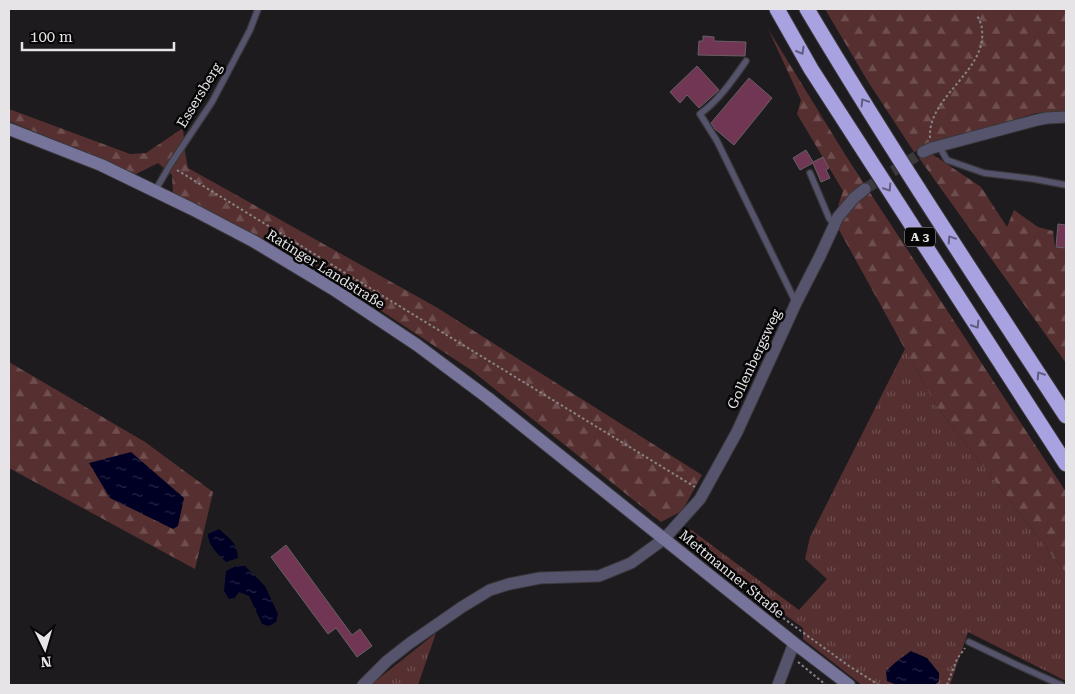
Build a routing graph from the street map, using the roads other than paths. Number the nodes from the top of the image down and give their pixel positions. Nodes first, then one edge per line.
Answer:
1 (258, 9) edge
2 (777, 9) edge
3 (807, 9) edge
4 (746, 61) dead end
5 (1066, 117) edge
6 (9, 129) edge
7 (931, 149) joint
8 (810, 173) dead end
9 (1066, 185) edge
10 (865, 189) tunnel mouth
11 (155, 191) junction
12 (834, 225) junction
13 (796, 303) junction
14 (1066, 416) edge
15 (1066, 464) edge
16 (596, 485) joint
17 (664, 539) junction
18 (969, 642) road end
19 (791, 649) junction
20 (363, 685) edge
21 (778, 685) edge
22 (849, 685) edge
23 (1061, 685) edge

1 - 11 lane, Essersberg
2 -> 15 highway, A 3
14 -> 3 highway, A 3
4 - 13 lane
5 - 7 street
6 - 11 main road, Ratinger Landstraße
7 - 9 lane
8 - 12 lane
10 - 12 street, Gollenbergsweg
11 - 16 main road, Ratinger Landstraße
12 - 13 street, Gollenbergsweg
13 - 17 street, Gollenbergsweg
16 - 17 main road, Mettmanner Straße
17 - 19 main road, Mettmanner Straße
17 - 20 street, Gollenbergsweg
18 - 23 lane
19 - 21 street
19 - 22 main road, Mettmanner Straße

